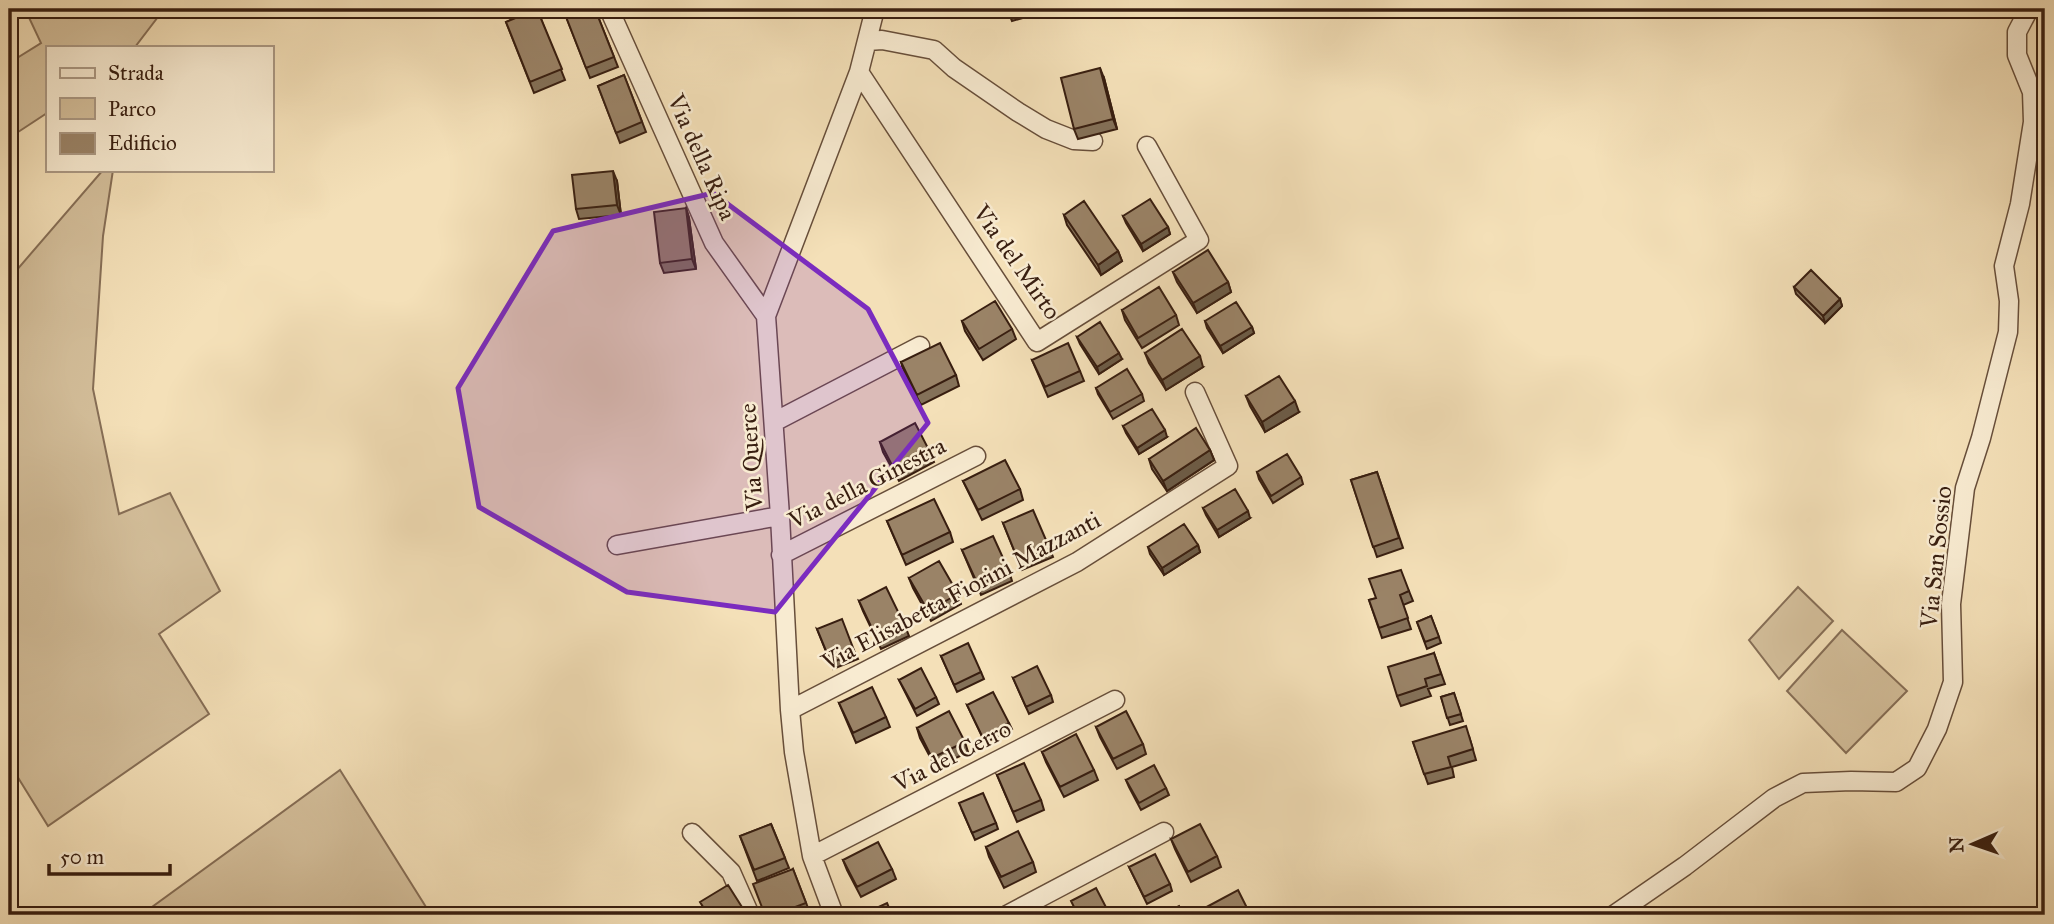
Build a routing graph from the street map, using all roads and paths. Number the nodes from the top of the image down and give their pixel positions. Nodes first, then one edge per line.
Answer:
1 (609, 9) edge
2 (876, 9) edge
3 (2029, 9) edge
4 (868, 41) junction
5 (859, 72) junction
6 (1093, 141) dead end
7 (1147, 146) dead end
8 (766, 316) junction
9 (920, 346) dead end
10 (1195, 392) dead end
11 (774, 422) junction
12 (976, 456) dead end
13 (780, 516) junction
14 (617, 545) dead end
15 (781, 555) junction
16 (1115, 700) dead end
17 (790, 710) junction
18 (692, 832) dead end
19 (1164, 832) dead end
20 (812, 856) junction
21 (750, 915) edge
22 (834, 915) edge
23 (1007, 915) edge
24 (1614, 915) edge

1 - 8 street, Via della Ripa
2 - 4 street, Via Querce
3 - 24 street, Via San Sossio
4 - 5 street, Via Querce
4 - 6 street
5 - 7 street, Via del Mirto
5 - 8 street, Via Querce
8 - 11 street, Via Querce
9 - 11 street
10 - 17 street, Via Elisabetta Fiorini Mazzanti
11 - 13 street, Via Querce
12 - 15 street, Via della Ginestra
13 - 14 street
13 - 15 street, Via Querce
15 - 17 street, Via Querce
16 - 20 street, Via del Cerro
17 - 20 street, Via Querce
18 - 21 street
19 - 23 street
20 - 22 street, Via Querce

